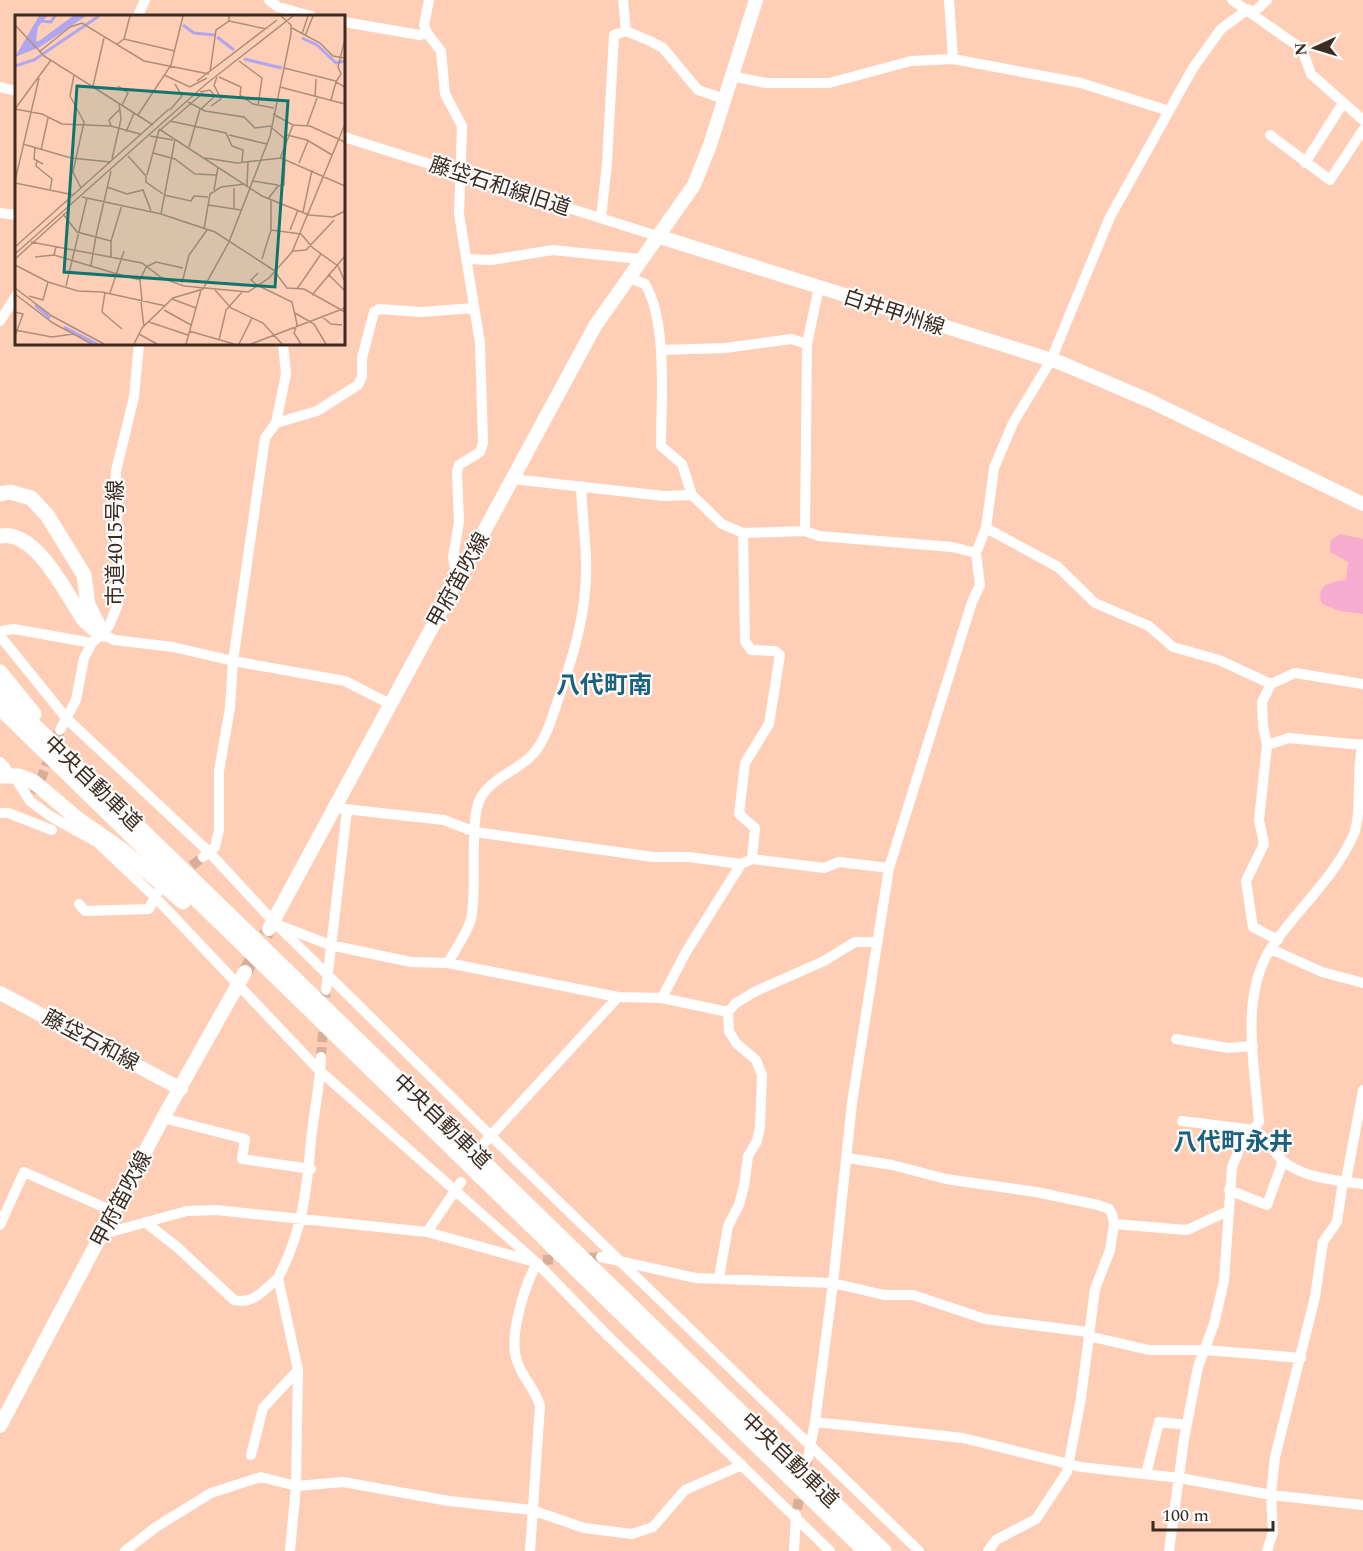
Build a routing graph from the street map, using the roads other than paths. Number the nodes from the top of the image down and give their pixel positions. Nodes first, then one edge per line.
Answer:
1 (145, 0) edge
2 (429, 0) edge
3 (623, 0) edge
4 (756, 0) edge
5 (949, 0) edge
6 (1232, 0) edge
7 (1267, 0) edge
8 (272, 8) edge
9 (1250, 11) junction
10 (138, 15) edge
11 (306, 15) edge
12 (345, 22) edge
13 (626, 31) junction
14 (427, 33) junction
15 (953, 59) junction
16 (731, 76) junction
17 (0, 87) edge
18 (15, 91) edge
19 (724, 99) junction
20 (1343, 103) junction
21 (1169, 111) junction
22 (1363, 120) edge
23 (1363, 130) edge
24 (1270, 135) dead end
25 (345, 136) edge
26 (1305, 163) junction
27 (463, 174) junction
28 (0, 213) edge
29 (15, 215) edge
30 (601, 218) junction
31 (657, 236) junction
32 (467, 259) junction
33 (640, 259) junction
34 (627, 277) junction
35 (819, 287) junction
36 (15, 298) edge
37 (474, 308) junction
38 (0, 321) edge
39 (807, 344) junction
40 (139, 345) edge
41 (283, 345) edge
42 (661, 350) junction
43 (1051, 360) junction
44 (276, 423) junction
45 (513, 479) junction
46 (581, 486) junction
47 (0, 494) edge
48 (692, 495) junction
49 (1363, 504) edge
50 (986, 528) junction
51 (805, 531) junction
52 (743, 533) junction
53 (0, 536) edge
54 (976, 553) junction
55 (458, 580) junction
56 (0, 630) edge
57 (0, 636) edge
58 (97, 639) junction
59 (233, 661) junction
60 (0, 672) edge
61 (1271, 684) junction
62 (1363, 684) edge
63 (0, 692) edge
64 (390, 704) junction
65 (0, 708) edge
66 (67, 719) junction
67 (60, 730) tunnel mouth
68 (1363, 744) edge
69 (1267, 745) junction
70 (2, 768) edge
71 (18, 782) dead end
72 (32, 797) junction
73 (341, 809) junction
74 (4, 813) edge
75 (52, 830) dead end
76 (475, 832) junction
77 (206, 854) junction
78 (752, 859) junction
79 (741, 864) junction
80 (889, 868) junction
81 (190, 877) junction
82 (156, 894) junction
83 (79, 904) dead end
84 (273, 925) junction
85 (877, 942) junction
86 (1274, 944) junction
87 (330, 945) junction
88 (448, 963) junction
89 (327, 975) junction
90 (242, 978) junction
91 (277, 981) junction
92 (1363, 982) edge
93 (326, 990) tunnel mouth
94 (0, 993) edge
95 (618, 997) junction
96 (662, 998) junction
97 (728, 1012) junction
98 (1176, 1039) dead end
99 (1253, 1046) junction
100 (321, 1057) tunnel mouth
101 (320, 1071) junction
102 (181, 1089) junction
103 (1363, 1090) edge
104 (163, 1118) junction
105 (1182, 1121) dead end
106 (1256, 1130) junction
107 (488, 1139) junction
108 (848, 1158) junction
109 (1283, 1161) junction
110 (310, 1169) junction
111 (1344, 1181) junction
112 (1363, 1184) edge
113 (459, 1186) junction
114 (1229, 1190) junction
115 (1228, 1211) junction
116 (115, 1212) junction
117 (302, 1221) junction
118 (145, 1222) junction
119 (1114, 1224) junction
120 (0, 1225) edge
121 (427, 1232) junction
122 (103, 1234) junction
123 (601, 1257) tunnel mouth
124 (617, 1259) junction
125 (540, 1262) junction
126 (278, 1278) junction
127 (718, 1278) junction
128 (833, 1283) junction
129 (1088, 1334) junction
130 (1206, 1350) junction
131 (1301, 1358) junction
132 (298, 1370) junction
133 (815, 1422) junction
134 (1187, 1425) junction
135 (0, 1426) edge
136 (809, 1445) junction
137 (251, 1455) dead end
138 (808, 1458) tunnel mouth
139 (1068, 1464) junction
140 (742, 1465) junction
141 (1146, 1474) junction
142 (1180, 1478) junction
143 (296, 1486) junction
144 (1271, 1495) junction
145 (1363, 1505) edge
146 (532, 1510) junction
147 (796, 1513) junction
148 (125, 1551) edge
149 (290, 1551) edge
150 (530, 1551) edge
151 (794, 1551) edge
152 (830, 1551) edge
153 (865, 1551) edge
154 (884, 1551) edge
155 (919, 1551) edge
156 (988, 1551) edge
157 (1169, 1551) edge
158 (1267, 1551) edge

1 - 10 street
2 - 14 street
3 - 13 street
4 - 16 main road
5 - 15 street
6 - 9 street
7 - 9 street
8 - 11 street
9 - 20 street
9 - 21 street
12 - 14 street
13 - 19 street
13 - 30 street
14 - 27 street
15 - 16 street
15 - 21 street
16 - 19 main road
17 - 18 street
19 - 31 main road
20 - 22 street
20 - 26 street
21 - 43 street
23 - 26 street
24 - 26 street
25 - 27 street, 藤垈石和線旧道
27 - 30 street, 藤垈石和線旧道
27 - 32 street
28 - 29 street
30 - 31 street, 藤垈石和線旧道
31 - 33 main road, 甲府笛吹線
31 - 35 main road, 白井甲州線
32 - 33 street
32 - 37 street
33 - 34 main road, 甲府笛吹線
34 - 42 street
34 - 45 main road, 甲府笛吹線
35 - 39 street
35 - 43 main road, 白井甲州線
36 - 38 street
37 - 44 street
37 - 55 street
39 - 42 street
39 - 51 street
40 - 58 street, 市道4015号線
41 - 44 street
42 - 48 street
43 - 49 main road, 白井甲州線
43 - 50 street
44 - 59 street
45 - 46 street
45 - 55 main road, 甲府笛吹線
46 - 48 street
46 - 76 street
47 - 58 highway
48 - 52 street
50 - 54 street
50 - 61 street
51 - 52 street
51 - 54 street
52 - 78 street
53 - 58 highway
54 - 80 street
55 - 64 main road, 甲府笛吹線
56 - 58 street
57 - 66 street
58 - 59 street
58 - 66 street, 市道4015号線
59 - 64 street
59 - 77 street
60 - 81 highway
61 - 62 street
61 - 69 street
63 - 81 highway, 中央自動車道
64 - 73 main road, 甲府笛吹線
65 - 91 highway, 中央自動車道
66 - 67 street, 市道4015号線
66 - 77 street
68 - 69 street
68 - 86 street
69 - 86 street
70 - 91 highway
71 - 72 street
72 - 74 street
72 - 82 street
73 - 76 street
73 - 84 main road, 甲府笛吹線
73 - 87 street
74 - 75 street
76 - 79 street
76 - 88 street
77 - 84 street
78 - 79 street
78 - 80 street
79 - 96 street
80 - 85 street
81 - 154 highway, 中央自動車道
82 - 83 street
82 - 90 street
84 - 87 street
84 - 89 street
85 - 97 street
85 - 108 street
86 - 92 street
86 - 99 street
87 - 88 street
87 - 89 street
88 - 95 street
89 - 93 street
89 - 107 street
90 - 101 street
90 - 102 main road, 甲府笛吹線
91 - 153 highway, 中央自動車道
94 - 102 main road, 藤垈石和線
95 - 96 street
95 - 107 street
96 - 97 street
97 - 127 street
98 - 99 street
99 - 106 street
100 - 101 street
101 - 110 street
101 - 113 street
102 - 104 main road, 甲府笛吹線
103 - 111 street
104 - 110 street
104 - 116 main road, 甲府笛吹線
105 - 106 street
106 - 109 street
106 - 114 street
107 - 124 street
108 - 119 street
108 - 128 street
109 - 111 street
109 - 114 street
110 - 117 street
111 - 112 street
111 - 131 street
113 - 121 street
113 - 125 street
114 - 115 street
115 - 119 street
115 - 130 street
116 - 120 street
116 - 122 main road, 甲府笛吹線
117 - 118 street
117 - 121 street
117 - 126 street
118 - 122 street
118 - 126 street
119 - 129 street
121 - 125 street
122 - 135 main road, 甲府笛吹線
123 - 124 street
124 - 127 street
124 - 136 street
125 - 140 street
125 - 146 street
126 - 132 street
127 - 128 street
128 - 129 street
128 - 133 street
129 - 130 street
129 - 139 street
130 - 131 street
130 - 134 street
131 - 144 street
132 - 137 street
132 - 143 street
133 - 136 street
133 - 139 street
134 - 141 street
134 - 142 street
136 - 138 street
136 - 155 street
139 - 141 street
139 - 156 street
140 - 146 street
140 - 147 street
141 - 142 street
142 - 144 street
142 - 157 street
143 - 146 street
143 - 148 street
143 - 149 street
144 - 145 street
144 - 158 street
146 - 150 street
147 - 151 street
147 - 152 street

